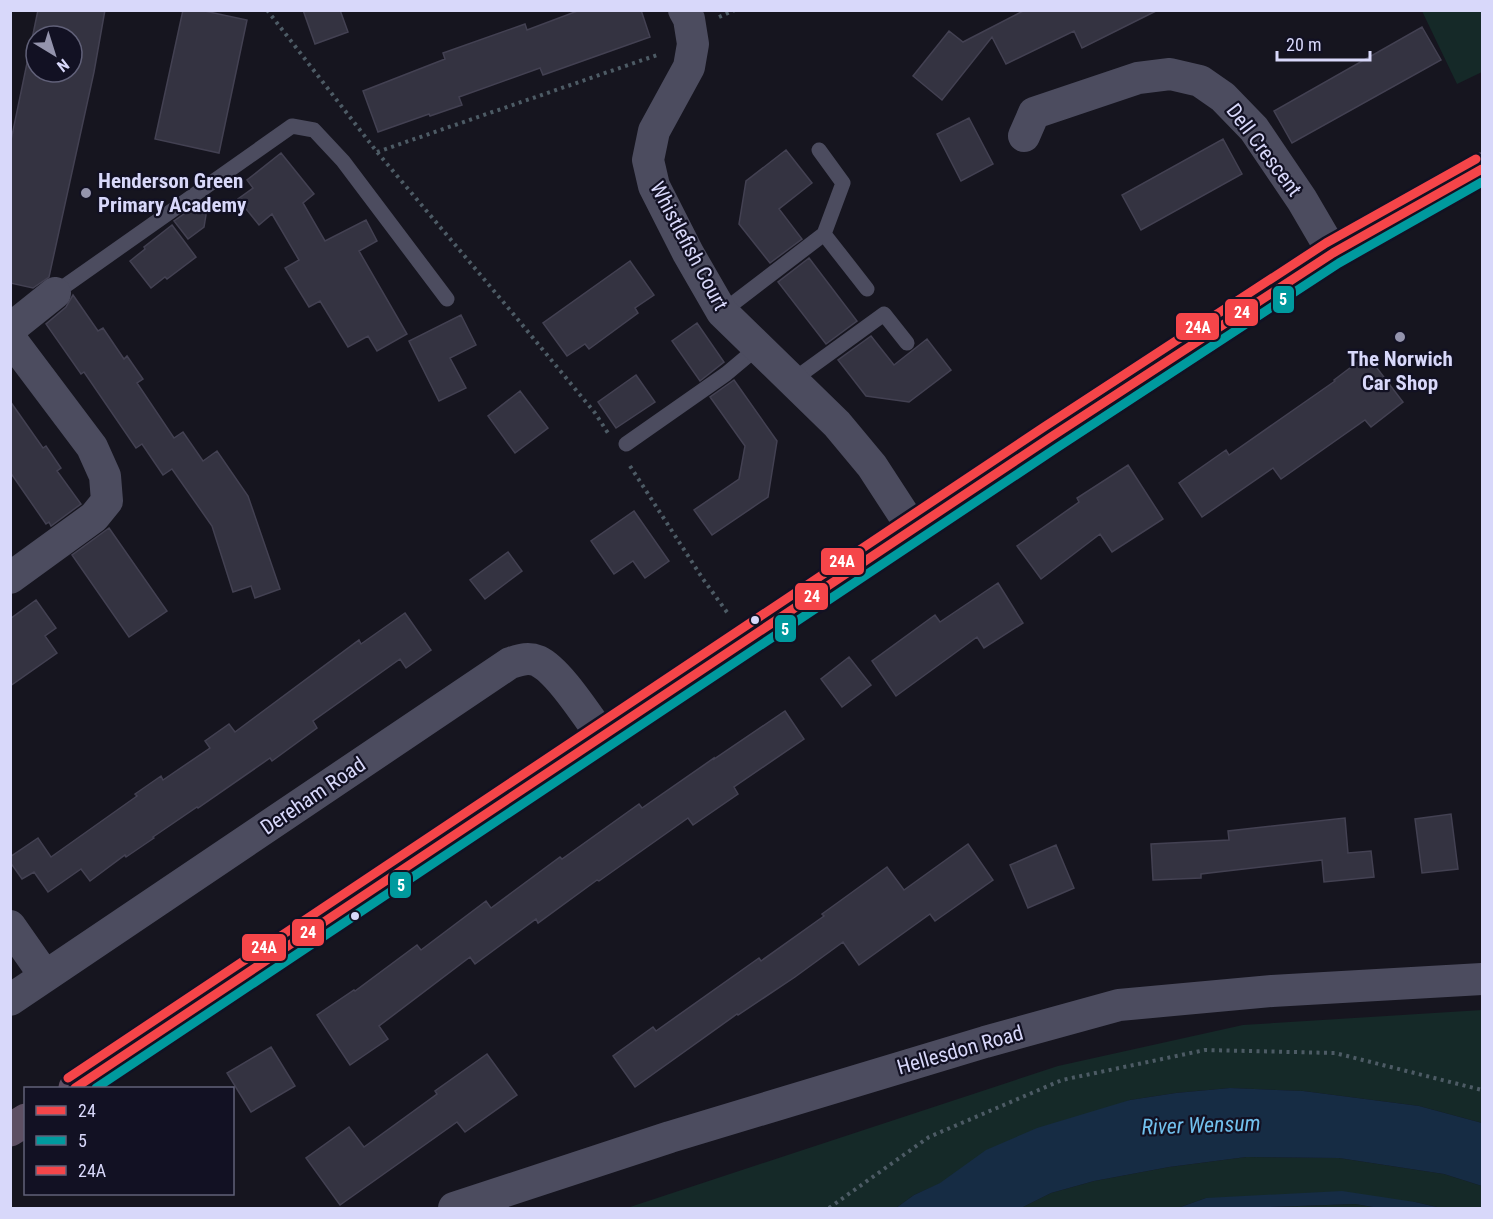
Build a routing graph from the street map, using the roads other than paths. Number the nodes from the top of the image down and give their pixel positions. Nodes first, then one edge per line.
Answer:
1 (684, 10) edge
2 (1024, 117) dead end
3 (819, 150) dead end
4 (1482, 169) edge
5 (824, 234) junction
6 (1334, 253) junction
7 (867, 289) dead end
8 (55, 293) joint
9 (447, 299) dead end
10 (722, 312) junction
11 (10, 329) edge
12 (10, 338) edge
13 (907, 343) dead end
14 (757, 348) junction
15 (793, 380) junction
16 (626, 444) dead end
17 (913, 529) junction
18 (10, 578) edge
19 (602, 736) junction
20 (10, 926) edge
21 (45, 976) junction
22 (1482, 979) edge
23 (10, 1000) edge
24 (78, 1087) edge
25 (24, 1121) edge
26 (10, 1130) edge
27 (454, 1209) edge

1 - 10 street, Whistlefish Court
2 - 6 street, Dell Crescent
3 - 5 lane
4 - 6 highway
5 - 7 lane
5 - 10 lane
6 - 17 highway
8 - 9 lane
8 - 11 street
10 - 14 street, Whistlefish Court
12 - 18 street
13 - 15 lane
14 - 15 street, Whistlefish Court
14 - 16 lane
15 - 17 street, Whistlefish Court
17 - 19 highway
19 - 21 street, Dereham Road
19 - 24 highway
20 - 21 street
21 - 23 street, Dereham Road
22 - 27 street, Hellesdon Road
25 - 26 highway

